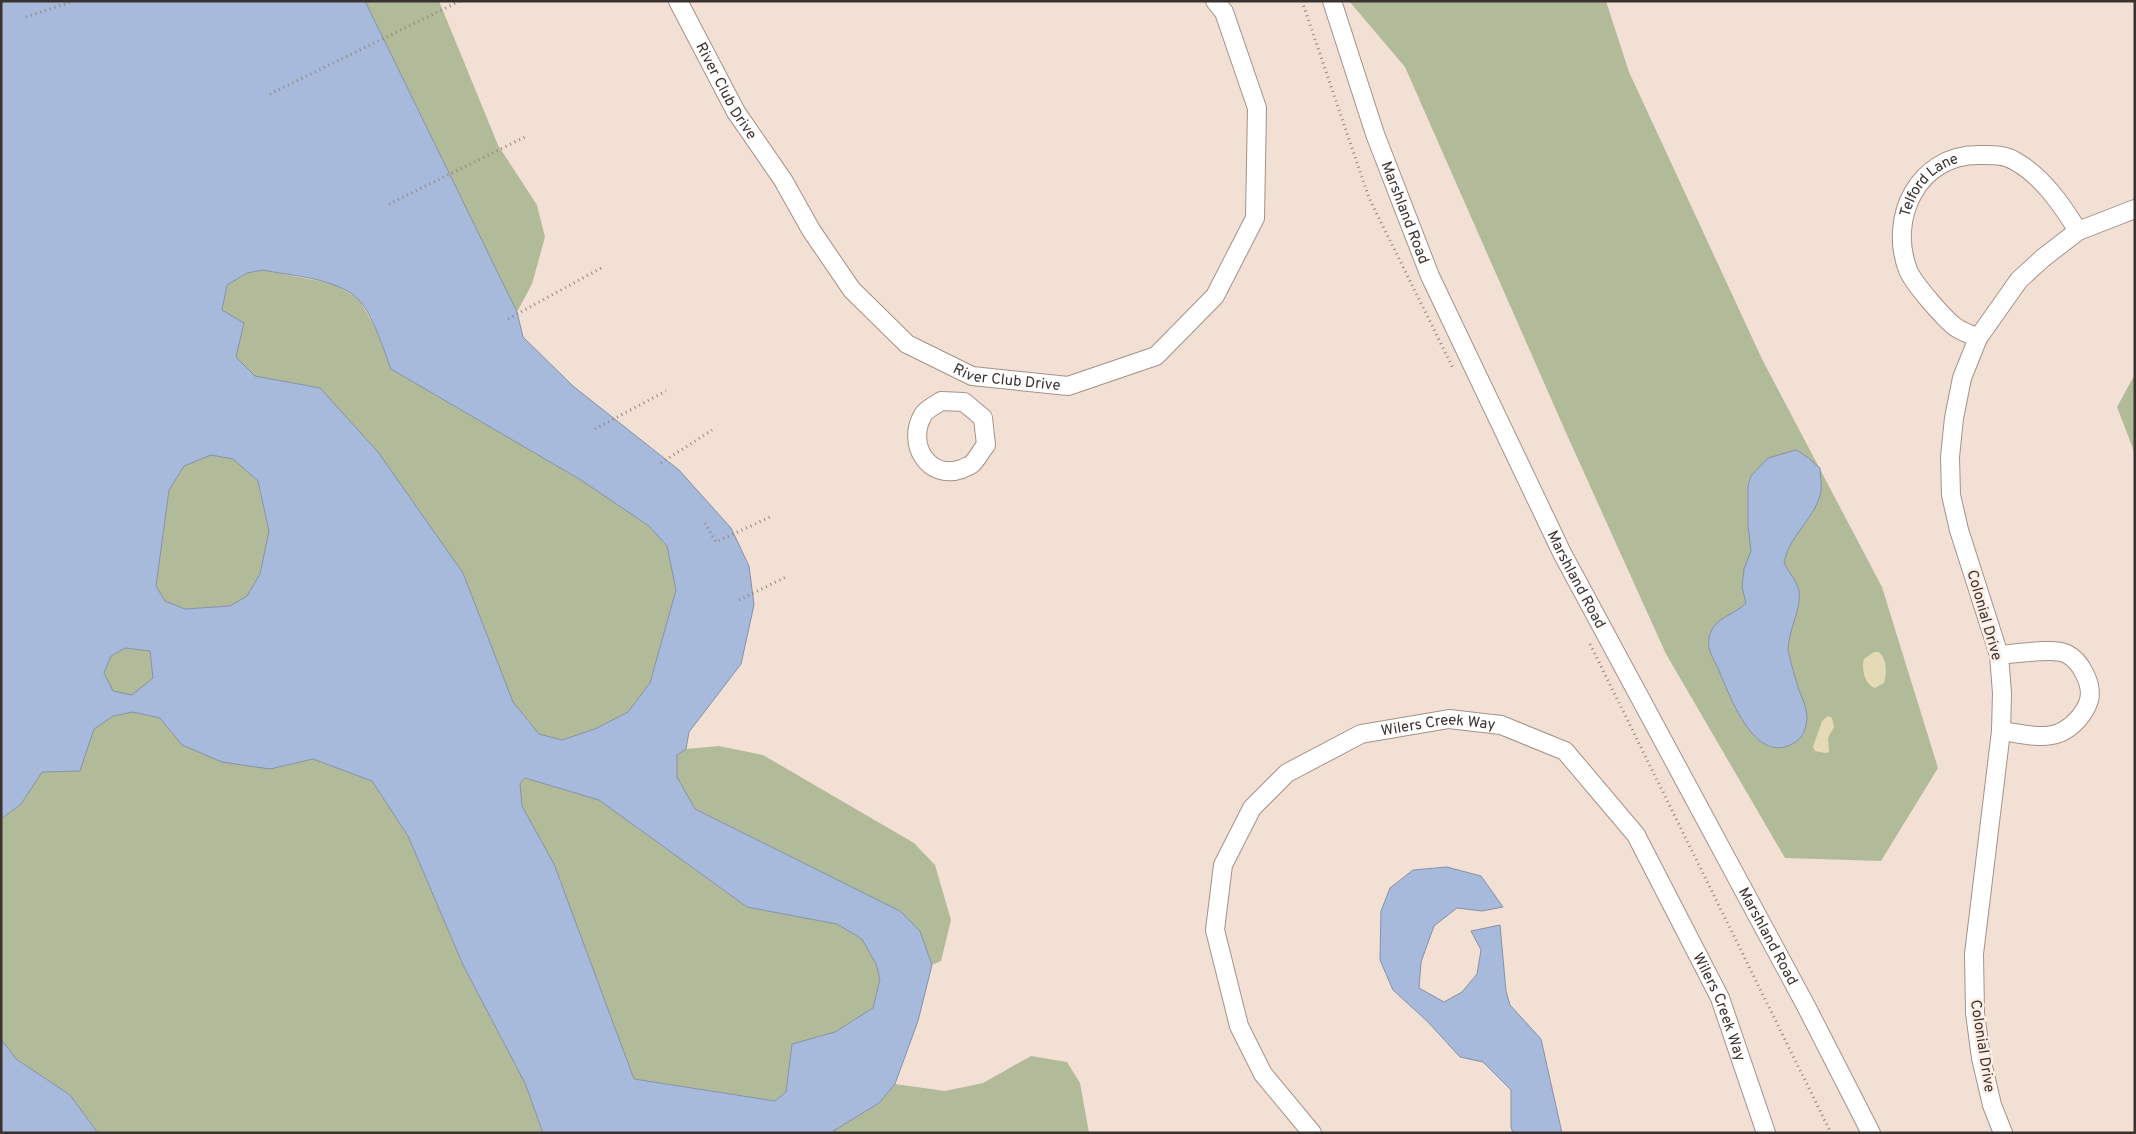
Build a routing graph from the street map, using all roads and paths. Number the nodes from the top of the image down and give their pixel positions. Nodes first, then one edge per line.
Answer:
1 (74, 1) edge
2 (460, 1) edge
3 (678, 1) edge
4 (1215, 1) edge
5 (1332, 1) edge
6 (26, 17) dead end
7 (270, 94) dead end
8 (528, 136) dead end
9 (389, 204) dead end
10 (2135, 209) edge
11 (2078, 231) junction
12 (603, 268) dead end
13 (508, 319) dead end
14 (1978, 338) junction
15 (972, 376) junction
16 (666, 391) dead end
17 (964, 402) junction
18 (595, 429) dead end
19 (712, 430) dead end
20 (661, 463) dead end
21 (770, 517) dead end
22 (705, 523) dead end
23 (788, 576) dead end
24 (739, 600) dead end
25 (1999, 655) junction
26 (2001, 731) junction
27 (1312, 1133) edge
28 (1766, 1133) edge
29 (1872, 1133) edge
30 (2002, 1133) edge

1 - 6 path
2 - 7 path
3 - 15 street, River Club Drive
4 - 15 street, River Club Drive
5 - 29 street, Marshland Road
8 - 9 path
10 - 11 street, Colonial Drive
11 - 14 street, Colonial Drive
11 - 14 street, Telford Lane
12 - 13 path
14 - 25 street, Colonial Drive
15 - 17 street
16 - 18 path
17 - 17 street
19 - 20 path
21 - 22 path
23 - 24 path
25 - 26 street, Colonial Drive
25 - 26 street
26 - 30 street, Colonial Drive
27 - 28 street, Wilers Creek Way

